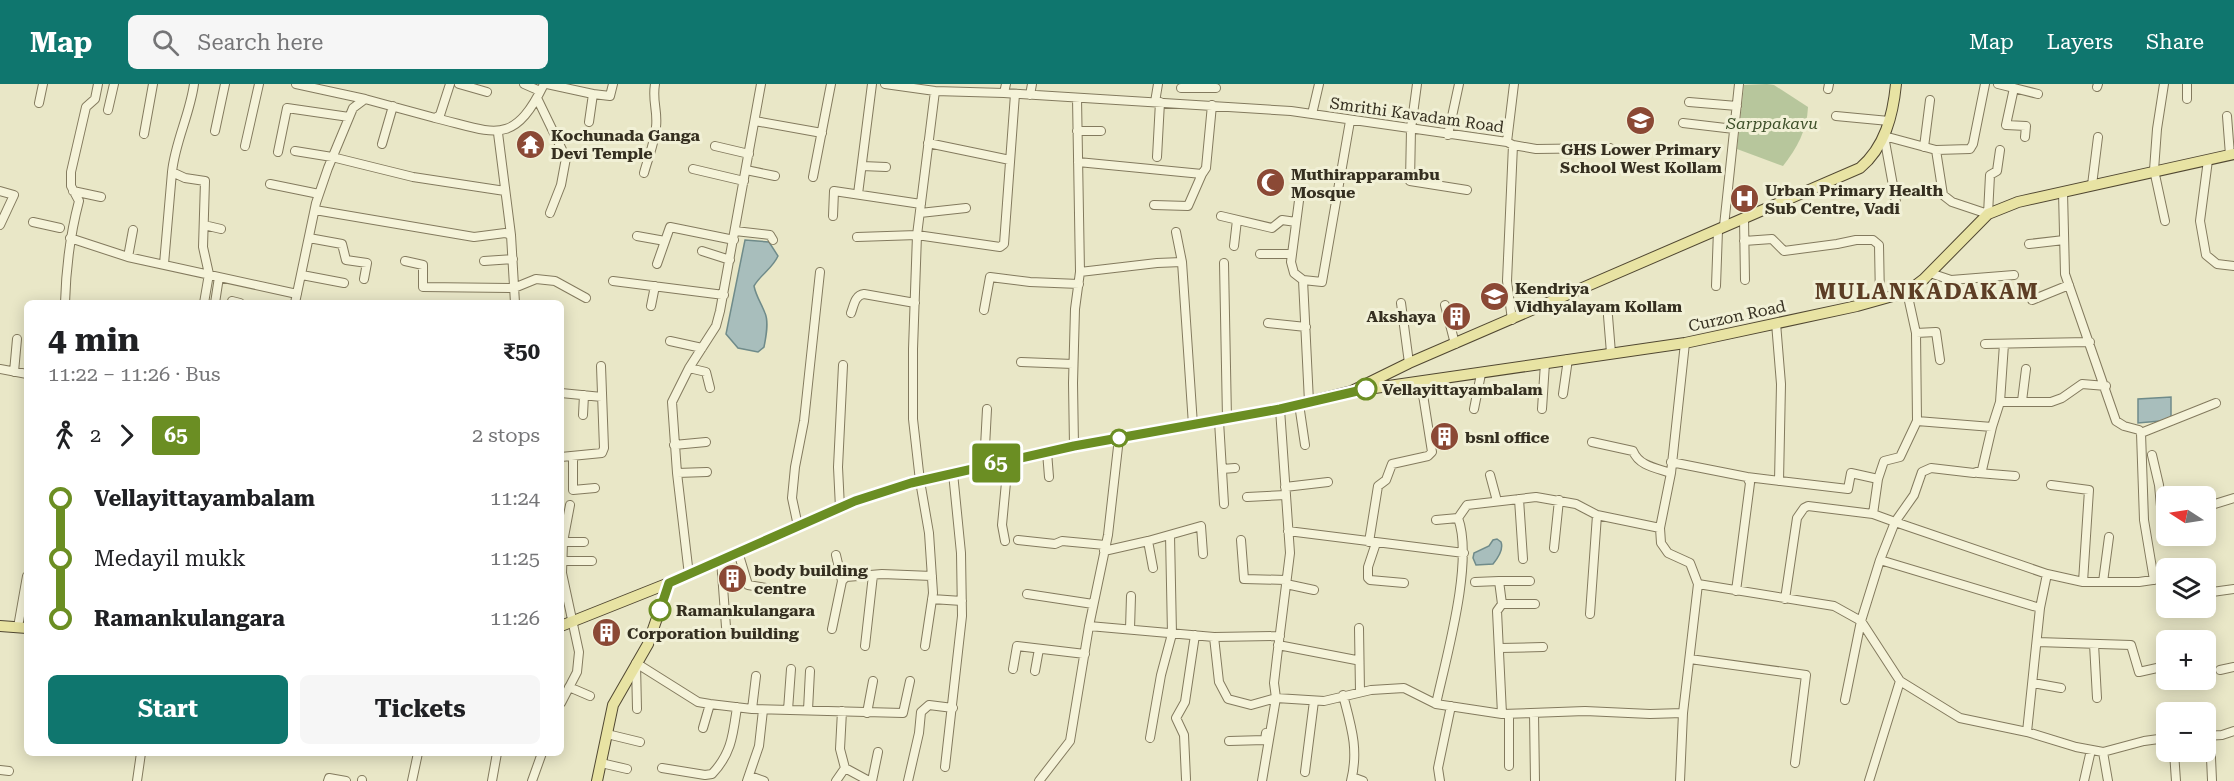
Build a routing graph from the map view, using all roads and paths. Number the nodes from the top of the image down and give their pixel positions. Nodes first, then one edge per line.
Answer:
1 (43, 84) edge
2 (98, 84) edge
3 (114, 84) edge
4 (153, 84) edge
5 (194, 84) edge
6 (225, 84) edge
7 (259, 84) edge
8 (296, 84) edge
9 (450, 84) edge
10 (459, 84) edge
11 (524, 84) edge
12 (613, 84) edge
13 (655, 84) edge
14 (761, 84) edge
15 (831, 84) edge
16 (872, 84) edge
17 (885, 84) edge
18 (1032, 84) edge
19 (1158, 84) edge
20 (1318, 84) edge
21 (1417, 84) edge
22 (1459, 84) edge
23 (1514, 84) edge
24 (1739, 84) edge
25 (1896, 84) edge
26 (1985, 84) edge
27 (1998, 84) edge
28 (2164, 84) edge
29 (2187, 84) edge
30 (911, 86) edge
31 (1216, 86) edge
32 (965, 88) edge
33 (1005, 88) edge
34 (1181, 88) dead end
35 (2014, 88) junction
36 (542, 89) edge
37 (935, 91) junction
38 (487, 92) dead end
39 (593, 94) junction
40 (1015, 94) junction
41 (2038, 94) dead end
42 (1030, 95) junction
43 (1077, 98) junction
44 (365, 99) junction
45 (2187, 99) dead end
46 (1930, 100) dead end
47 (1158, 102) junction
48 (1689, 102) dead end
49 (39, 104) dead end
50 (1213, 105) junction
51 (393, 106) junction
52 (1737, 106) junction
53 (108, 110) dead end
54 (1312, 114) junction
55 (1836, 116) dead end
56 (2227, 116) dead end
57 (349, 117) junction
58 (435, 118) junction
59 (755, 121) junction
60 (1350, 121) junction
61 (1889, 121) junction
62 (589, 122) dead end
63 (1683, 123) dead end
64 (1411, 129) junction
65 (1734, 129) junction
66 (1077, 130) junction
67 (214, 131) dead end
68 (1101, 131) dead end
69 (498, 133) junction
70 (822, 133) junction
71 (144, 134) dead end
72 (1448, 135) junction
73 (1884, 136) junction
74 (2025, 137) dead end
75 (2098, 137) dead end
76 (928, 142) junction
77 (382, 144) dead end
78 (1510, 144) junction
79 (245, 146) dead end
80 (715, 146) dead end
81 (1924, 147) junction
82 (1610, 148) dead end
83 (1936, 150) junction
84 (2000, 150) dead end
85 (278, 152) dead end
86 (295, 152) dead end
87 (748, 154) junction
88 (2232, 154) edge
89 (332, 157) junction
90 (1157, 157) dead end
91 (1010, 160) junction
92 (2208, 160) junction
93 (1078, 162) junction
94 (862, 166) junction
95 (886, 167) dead end
96 (693, 169) dead end
97 (746, 170) junction
98 (2154, 170) junction
99 (172, 172) junction
100 (644, 173) dead end
101 (1202, 174) junction
102 (775, 176) dead end
103 (813, 177) dead end
104 (744, 181) junction
105 (270, 184) dead end
106 (2092, 185) junction
107 (1467, 190) dead end
108 (0, 191) edge
109 (73, 191) junction
110 (505, 191) junction
111 (2063, 192) junction
112 (319, 194) junction
113 (858, 194) junction
114 (1300, 194) dead end
115 (100, 197) dead end
116 (1896, 202) dead end
117 (1154, 206) dead end
118 (920, 208) junction
119 (966, 208) dead end
120 (315, 210) junction
121 (550, 213) dead end
122 (1988, 214) junction
123 (833, 216) dead end
124 (1221, 216) dead end
125 (1744, 219) junction
126 (1237, 220) junction
127 (2165, 221) dead end
128 (33, 222) dead end
129 (1296, 222) junction
130 (0, 225) edge
131 (204, 225) junction
132 (60, 228) dead end
133 (221, 228) dead end
134 (1721, 228) junction
135 (133, 230) dead end
136 (1176, 232) dead end
137 (511, 235) junction
138 (917, 235) junction
139 (637, 236) dead end
140 (734, 236) junction
141 (857, 237) dead end
142 (70, 238) junction
143 (309, 238) junction
144 (773, 240) dead end
145 (2064, 240) junction
146 (665, 241) junction
147 (1744, 241) junction
148 (2029, 244) dead end
149 (1234, 246) dead end
150 (702, 251) dead end
151 (1260, 254) dead end
152 (1292, 254) junction
153 (128, 256) junction
154 (513, 259) junction
155 (730, 260) junction
156 (405, 261) dead end
157 (484, 261) dead end
158 (1182, 262) junction
159 (1224, 263) dead end
160 (164, 264) junction
161 (657, 264) dead end
162 (2234, 266) edge
163 (820, 272) dead end
164 (1080, 272) junction
165 (1930, 273) junction
166 (209, 274) junction
167 (2014, 274) dead end
168 (302, 275) junction
169 (219, 277) junction
170 (364, 279) dead end
171 (1303, 280) junction
172 (1745, 280) dead end
173 (613, 281) dead end
174 (344, 283) dead end
175 (1079, 284) junction
176 (2069, 285) junction
177 (655, 286) junction
178 (1716, 286) dead end
179 (514, 288) junction
180 (1907, 291) junction
181 (724, 295) junction
182 (586, 298) dead end
183 (296, 299) edge
184 (1880, 299) junction
185 (65, 300) edge
186 (205, 300) edge
187 (215, 300) edge
188 (515, 300) edge
189 (2032, 300) dead end
190 (915, 303) junction
191 (1401, 303) dead end
192 (1445, 305) dead end
193 (651, 306) dead end
194 (984, 310) dead end
195 (851, 313) dead end
196 (1608, 316) dead end
197 (1512, 320) junction
198 (1268, 322) dead end
199 (1776, 323) junction
200 (1306, 327) junction
201 (1916, 333) junction
202 (17, 339) dead end
203 (670, 341) dead end
204 (2090, 342) junction
205 (1685, 343) junction
206 (1455, 344) junction
207 (1985, 344) dead end
208 (2004, 344) junction
209 (702, 348) junction
210 (1611, 353) junction
211 (1568, 358) junction
212 (1940, 360) dead end
213 (1021, 362) dead end
214 (1409, 363) junction
215 (1545, 363) junction
216 (1073, 364) junction
217 (843, 365) dead end
218 (601, 366) dead end
219 (689, 368) junction
220 (0, 369) edge
221 (2026, 369) dead end
222 (14, 372) junction
223 (24, 374) edge
224 (1481, 374) junction
225 (1421, 382) junction
226 (2106, 386) junction
227 (710, 388) dead end
228 (1352, 391) junction
229 (564, 393) edge
230 (1563, 394) dead end
231 (584, 395) junction
232 (602, 397) junction
233 (2022, 401) junction
234 (2000, 402) junction
235 (1304, 403) junction
236 (2216, 403) dead end
237 (987, 409) dead end
238 (1280, 409) junction
239 (1542, 409) dead end
240 (1474, 410) dead end
241 (583, 415) dead end
242 (1223, 419) junction
243 (1917, 421) junction
244 (1193, 425) junction
245 (1992, 427) junction
246 (2141, 433) junction
247 (1119, 438) junction
248 (706, 442) dead end
249 (1592, 442) dead end
250 (674, 445) junction
251 (1074, 446) junction
252 (1305, 446) dead end
253 (1047, 452) junction
254 (2152, 454) dead end
255 (573, 456) junction
256 (564, 457) edge
257 (1008, 461) junction
258 (1671, 462) junction
259 (984, 466) junction
260 (1235, 468) dead end
261 (1222, 469) junction
262 (707, 472) dead end
263 (1671, 472) junction
264 (1974, 472) junction
265 (677, 473) junction
266 (953, 473) junction
267 (1490, 475) dead end
268 (2015, 476) dead end
269 (1049, 477) dead end
270 (1747, 477) junction
271 (1878, 479) junction
272 (920, 481) junction
273 (1779, 481) junction
274 (1328, 482) dead end
275 (2051, 485) dead end
276 (2159, 486) edge
277 (595, 489) dead end
278 (1286, 491) junction
279 (1247, 497) dead end
280 (2234, 498) edge
281 (1519, 499) junction
282 (1497, 501) junction
283 (1559, 501) junction
284 (1224, 504) dead end
285 (2216, 504) edge
286 (570, 506) dead end
287 (840, 508) junction
288 (1873, 514) junction
289 (1597, 515) junction
290 (1458, 518) junction
291 (2156, 518) edge
292 (1436, 520) dead end
293 (2144, 520) junction
294 (1894, 522) junction
295 (798, 526) junction
296 (1660, 528) junction
297 (1288, 531) junction
298 (564, 533) edge
299 (1170, 535) junction
300 (2109, 537) dead end
301 (1018, 540) dead end
302 (1241, 540) dead end
303 (1005, 541) dead end
304 (1148, 541) junction
305 (564, 542) edge
306 (1373, 542) junction
307 (584, 543) dead end
308 (1105, 548) junction
309 (1554, 548) dead end
310 (738, 552) junction
311 (1464, 553) junction
312 (1203, 554) dead end
313 (836, 555) dead end
314 (1523, 559) dead end
315 (721, 560) junction
316 (1880, 560) junction
317 (564, 561) edge
318 (592, 561) dead end
319 (1153, 568) dead end
320 (2047, 574) junction
321 (689, 575) junction
322 (873, 575) junction
323 (932, 576) junction
324 (2154, 580) joint
325 (842, 581) junction
326 (1499, 581) junction
327 (1530, 581) dead end
328 (564, 582) edge
329 (1286, 582) junction
330 (1475, 582) dead end
331 (2083, 582) junction
332 (2103, 582) junction
333 (669, 583) junction
334 (1404, 583) dead end
335 (1698, 584) junction
336 (2234, 589) edge
337 (1314, 590) dead end
338 (1736, 591) junction
339 (2216, 591) edge
340 (790, 592) dead end
341 (1027, 594) dead end
342 (1131, 596) dead end
343 (932, 599) junction
344 (1785, 599) junction
345 (962, 601) junction
346 (1093, 604) junction
347 (1502, 604) junction
348 (1535, 604) dead end
349 (2040, 608) junction
350 (1590, 614) dead end
351 (573, 621) junction
352 (1861, 621) junction
353 (564, 625) edge
354 (0, 626) edge
355 (1089, 626) junction
356 (726, 627) dead end
357 (23, 628) edge
358 (1359, 628) dead end
359 (832, 629) dead end
360 (1130, 629) junction
361 (1172, 634) junction
362 (1195, 635) junction
363 (1214, 637) junction
364 (1279, 640) junction
365 (2037, 642) junction
366 (2094, 644) junction
367 (865, 646) dead end
368 (925, 646) dead end
369 (1543, 647) dead end
370 (1500, 648) junction
371 (1039, 649) junction
372 (1085, 654) junction
373 (1690, 659) junction
374 (1356, 660) dead end
375 (636, 663) junction
376 (2234, 667) edge
377 (2156, 668) edge
378 (791, 669) dead end
379 (1013, 669) dead end
380 (2220, 670) dead end
381 (810, 671) dead end
382 (1035, 671) dead end
383 (756, 676) dead end
384 (873, 681) dead end
385 (910, 681) dead end
386 (1900, 681) junction
387 (2032, 683) junction
388 (569, 687) junction
389 (2061, 688) dead end
390 (1360, 692) junction
391 (1343, 695) junction
392 (590, 696) dead end
393 (564, 697) edge
394 (2097, 698) dead end
395 (1273, 699) junction
396 (1845, 700) dead end
397 (1312, 701) junction
398 (710, 704) junction
399 (1436, 704) junction
400 (1451, 706) junction
401 (737, 707) junction
402 (953, 708) junction
403 (637, 709) dead end
404 (752, 709) junction
405 (764, 710) junction
406 (788, 710) junction
407 (808, 711) junction
408 (842, 711) junction
409 (921, 711) junction
410 (867, 713) junction
411 (903, 713) junction
412 (1534, 713) junction
413 (1683, 713) junction
414 (1505, 715) junction
415 (703, 728) dead end
416 (1306, 730) dead end
417 (2234, 731) edge
418 (2027, 732) junction
419 (607, 734) junction
420 (2216, 734) edge
421 (1150, 738) dead end
422 (2156, 739) edge
423 (1229, 741) dead end
424 (640, 742) dead end
425 (2091, 750) junction
426 (878, 752) dead end
427 (2103, 752) junction
428 (141, 756) edge
429 (417, 756) edge
430 (496, 756) edge
431 (541, 756) edge
432 (2175, 762) edge
433 (2210, 762) edge
434 (601, 763) junction
435 (1795, 763) dead end
436 (1509, 766) dead end
437 (945, 767) dead end
438 (662, 768) dead end
439 (844, 768) junction
440 (627, 769) dead end
441 (1305, 772) dead end
442 (704, 778) edge
443 (748, 778) edge
444 (1186, 779) dead end
445 (1351, 779) edge
446 (2212, 780) edge
447 (137, 781) edge
448 (328, 781) edge
449 (345, 781) edge
450 (412, 781) edge
451 (492, 781) edge
452 (532, 781) edge
453 (597, 781) edge
454 (764, 781) edge
455 (836, 781) edge
456 (870, 781) edge
457 (908, 781) edge
458 (1039, 781) edge
459 (1263, 781) edge
460 (1363, 781) edge
461 (1440, 781) edge
462 (1535, 781) edge
463 (1680, 781) edge
464 (1869, 781) edge
465 (2084, 781) edge
466 (2108, 781) edge
467 (2176, 781) edge

1 - 49 street
2 - 109 street
3 - 53 street
4 - 71 street
5 - 99 street
6 - 67 street
7 - 79 street
8 - 44 street
9 - 58 street
10 - 38 street
11 - 36 street
12 - 39 street
13 - 100 street
14 - 59 street
15 - 70 street
16 - 94 street
17 - 30 street, Smrithi Kavadam Road
18 - 42 street
19 - 47 street
20 - 54 street
21 - 64 street
22 - 72 street
23 - 78 street
24 - 52 street
25 - 61 main road
26 - 83 street
27 - 35 street
28 - 98 street
29 - 45 street
30 - 37 street, Smrithi Kavadam Road
31 - 34 street
31 - 50 street
32 - 33 street, Smrithi Kavadam Road
32 - 37 street, Smrithi Kavadam Road
33 - 40 street, Smrithi Kavadam Road
35 - 41 street
35 - 74 street
36 - 39 street
36 - 69 street
36 - 121 street
37 - 76 street
39 - 62 street
40 - 42 street, Smrithi Kavadam Road
40 - 91 street
42 - 43 street, Smrithi Kavadam Road
43 - 47 street, Smrithi Kavadam Road
43 - 66 street
44 - 51 street
44 - 57 street
46 - 81 street
47 - 50 street, Smrithi Kavadam Road
47 - 90 street
48 - 52 street
50 - 54 street, Smrithi Kavadam Road
50 - 101 street
51 - 58 street
51 - 77 street
52 - 65 street
54 - 60 street, Smrithi Kavadam Road
55 - 61 street
56 - 88 street
57 - 85 street
57 - 89 street
58 - 69 street
59 - 70 street
59 - 87 street
60 - 64 street, Smrithi Kavadam Road
60 - 171 street
61 - 73 main road
63 - 65 street
64 - 72 street, Smrithi Kavadam Road
64 - 107 street
65 - 134 street
66 - 68 street
66 - 93 street
69 - 110 street
70 - 103 street
72 - 78 street, Smrithi Kavadam Road
73 - 81 street
73 - 116 street
73 - 125 main road
75 - 106 street
76 - 91 street
76 - 118 street
78 - 82 street
78 - 197 street, Smrithi Kavadam Road
80 - 87 street
81 - 83 street
83 - 122 street
84 - 122 street
86 - 89 street
87 - 97 street
88 - 92 main road, Curzon Road
89 - 110 street
89 - 112 street
91 - 138 street
92 - 98 main road, Curzon Road
92 - 162 street
93 - 101 street
93 - 164 street
94 - 95 street
94 - 113 street
96 - 104 street
97 - 102 street
97 - 104 street
98 - 106 main road, Curzon Road
98 - 127 street
99 - 131 street
99 - 160 street
101 - 117 street
104 - 140 street
105 - 112 street
106 - 111 main road, Curzon Road
108 - 130 street
109 - 115 street
109 - 142 street
110 - 137 street
111 - 122 main road, Curzon Road
111 - 145 street
112 - 120 street
113 - 118 street
113 - 123 street
114 - 129 street
118 - 119 street
118 - 138 street
120 - 137 street
120 - 143 street
122 - 165 main road, Curzon Road
124 - 126 street
125 - 134 main road
125 - 147 street
126 - 129 street
126 - 149 street
128 - 132 street
129 - 152 street
131 - 133 street
131 - 166 street
134 - 178 street
134 - 197 main road
135 - 153 street
136 - 158 street
137 - 154 street
138 - 141 street
138 - 190 street
139 - 146 street
140 - 144 street
140 - 146 street
140 - 155 street
142 - 153 street
142 - 185 street
143 - 168 street
143 - 170 street
145 - 148 street
145 - 176 street
146 - 161 street
147 - 172 street
147 - 184 street
150 - 155 street
151 - 152 street
152 - 171 street
153 - 160 street
154 - 157 street
154 - 179 street
155 - 181 street
156 - 179 street
158 - 164 street
158 - 244 street
159 - 242 street
160 - 166 street
163 - 295 street
164 - 175 street
165 - 167 street
165 - 180 main road, Curzon Road
166 - 169 street
166 - 186 street
168 - 174 street
168 - 183 street
169 - 183 street
169 - 187 street
171 - 200 street
173 - 177 street
175 - 194 street
175 - 216 street
176 - 189 street
176 - 204 street
177 - 181 street
177 - 193 street
179 - 182 street
179 - 188 street
180 - 184 main road, Curzon Road
180 - 201 street
181 - 209 street
184 - 199 main road, Curzon Road
190 - 195 street
190 - 272 street
191 - 214 street
192 - 206 street
196 - 210 street
197 - 206 main road
198 - 200 street
199 - 205 main road, Curzon Road
199 - 273 street
200 - 235 street
201 - 212 street
201 - 243 street
202 - 222 street
203 - 209 street
204 - 208 street
204 - 226 street
205 - 210 main road, Curzon Road
205 - 258 street
206 - 214 main road
207 - 208 street
208 - 234 street
209 - 219 street
210 - 211 main road, Curzon Road
211 - 215 main road, Curzon Road
211 - 230 street
213 - 216 street
214 - 228 main road
215 - 224 main road, Curzon Road
215 - 239 street
216 - 251 street
217 - 287 street
218 - 232 street
219 - 227 street
219 - 250 street
220 - 222 street
221 - 233 street
222 - 223 street
224 - 225 main road, Curzon Road
224 - 240 street
225 - 228 main road, Curzon Road
225 - 306 street
226 - 233 street
226 - 246 street
228 - 235 main road
229 - 231 street
231 - 232 street
231 - 241 street
232 - 255 street
233 - 234 street
234 - 245 street
235 - 238 main road
235 - 252 street
236 - 246 street
237 - 259 street
238 - 242 main road
238 - 278 street
242 - 244 main road
242 - 261 street
243 - 245 street
243 - 271 street
244 - 247 main road
245 - 264 street
246 - 293 street
247 - 251 main road
247 - 308 street
248 - 250 street
249 - 263 street
250 - 265 street
251 - 253 main road
253 - 257 main road
253 - 269 street
254 - 276 street
255 - 256 street
255 - 277 street
257 - 259 main road
257 - 303 street
258 - 263 street
258 - 270 street
259 - 266 main road
260 - 261 street
261 - 284 street
262 - 265 street
263 - 296 street
264 - 268 street
264 - 294 street
265 - 321 street
266 - 272 main road
266 - 345 street
267 - 282 street
270 - 273 street
270 - 338 street
271 - 273 street
271 - 288 street
272 - 287 main road
272 - 323 street
274 - 278 street
275 - 331 street
278 - 279 street
278 - 297 street
280 - 285 street
281 - 282 street
281 - 283 street
281 - 314 street
282 - 290 street
283 - 289 street
283 - 309 street
286 - 298 street
287 - 295 main road
288 - 294 street
288 - 344 street
289 - 296 street
289 - 350 street
290 - 292 street
290 - 311 street
291 - 293 street
293 - 324 street
294 - 316 street
294 - 320 street
295 - 310 main road
296 - 335 street
297 - 306 street
297 - 329 street
299 - 304 street
299 - 312 street
299 - 361 street
300 - 332 street
301 - 308 street
302 - 329 street
304 - 308 street
304 - 319 street
305 - 307 street
306 - 311 street
306 - 334 street
308 - 346 street
310 - 315 main road
310 - 340 street
311 - 399 street
313 - 325 street
315 - 321 main road
315 - 356 street
316 - 349 street
316 - 352 street
317 - 318 street
320 - 331 street
320 - 349 street
321 - 333 main road
322 - 323 street
322 - 325 street
322 - 367 street
323 - 343 street
324 - 332 street
325 - 359 street
326 - 327 street
326 - 330 street
326 - 347 street
328 - 351 street
329 - 337 street
329 - 364 street
331 - 332 street
333 - 351 main road
333 - 375 main road
335 - 338 street
335 - 373 street
336 - 339 street
338 - 344 street
341 - 346 street
342 - 360 street
343 - 345 street
343 - 368 street
344 - 352 street
345 - 402 street
346 - 355 street
347 - 348 street
347 - 370 street
349 - 365 street
351 - 353 main road
351 - 388 street
352 - 386 street
352 - 396 street
354 - 357 main road
355 - 360 street
355 - 372 street
358 - 390 street
360 - 361 street
361 - 362 street
361 - 421 street
362 - 363 street
362 - 444 street
363 - 364 street
363 - 395 street
364 - 374 street
364 - 395 street
365 - 366 street
365 - 387 street
366 - 377 street
366 - 394 street
369 - 370 street
370 - 414 street
371 - 372 street
371 - 379 street
371 - 382 street
372 - 458 street
373 - 413 street
373 - 435 street
375 - 398 street
375 - 403 street
375 - 419 main road
376 - 380 street
378 - 406 street
381 - 407 street
383 - 404 street
384 - 410 street
385 - 411 street
386 - 418 street
386 - 464 street
387 - 389 street
387 - 418 street
388 - 392 street
388 - 393 street
390 - 391 street
390 - 399 street
391 - 397 street
391 - 445 street
395 - 397 street
395 - 423 street
395 - 459 street
397 - 416 street
397 - 441 street
398 - 401 street
398 - 415 street
399 - 400 street
400 - 414 street
400 - 461 street
401 - 404 street
401 - 442 street
402 - 409 street
402 - 437 street
404 - 405 street
405 - 406 street
405 - 443 street
406 - 407 street
407 - 408 street
408 - 410 street
408 - 439 street
409 - 411 street
409 - 457 street
410 - 411 street
412 - 413 street
412 - 414 street
412 - 462 street
413 - 463 street
414 - 436 street
417 - 420 street
418 - 425 street
419 - 424 street
419 - 434 main road
422 - 427 street
425 - 427 street
425 - 465 street
426 - 456 street
427 - 466 street
428 - 447 street
429 - 450 street
430 - 451 street
431 - 452 street
432 - 467 street
433 - 446 street
434 - 440 street
434 - 453 main road
438 - 442 street
439 - 455 street
439 - 456 street
443 - 454 street
445 - 460 street
448 - 449 street

